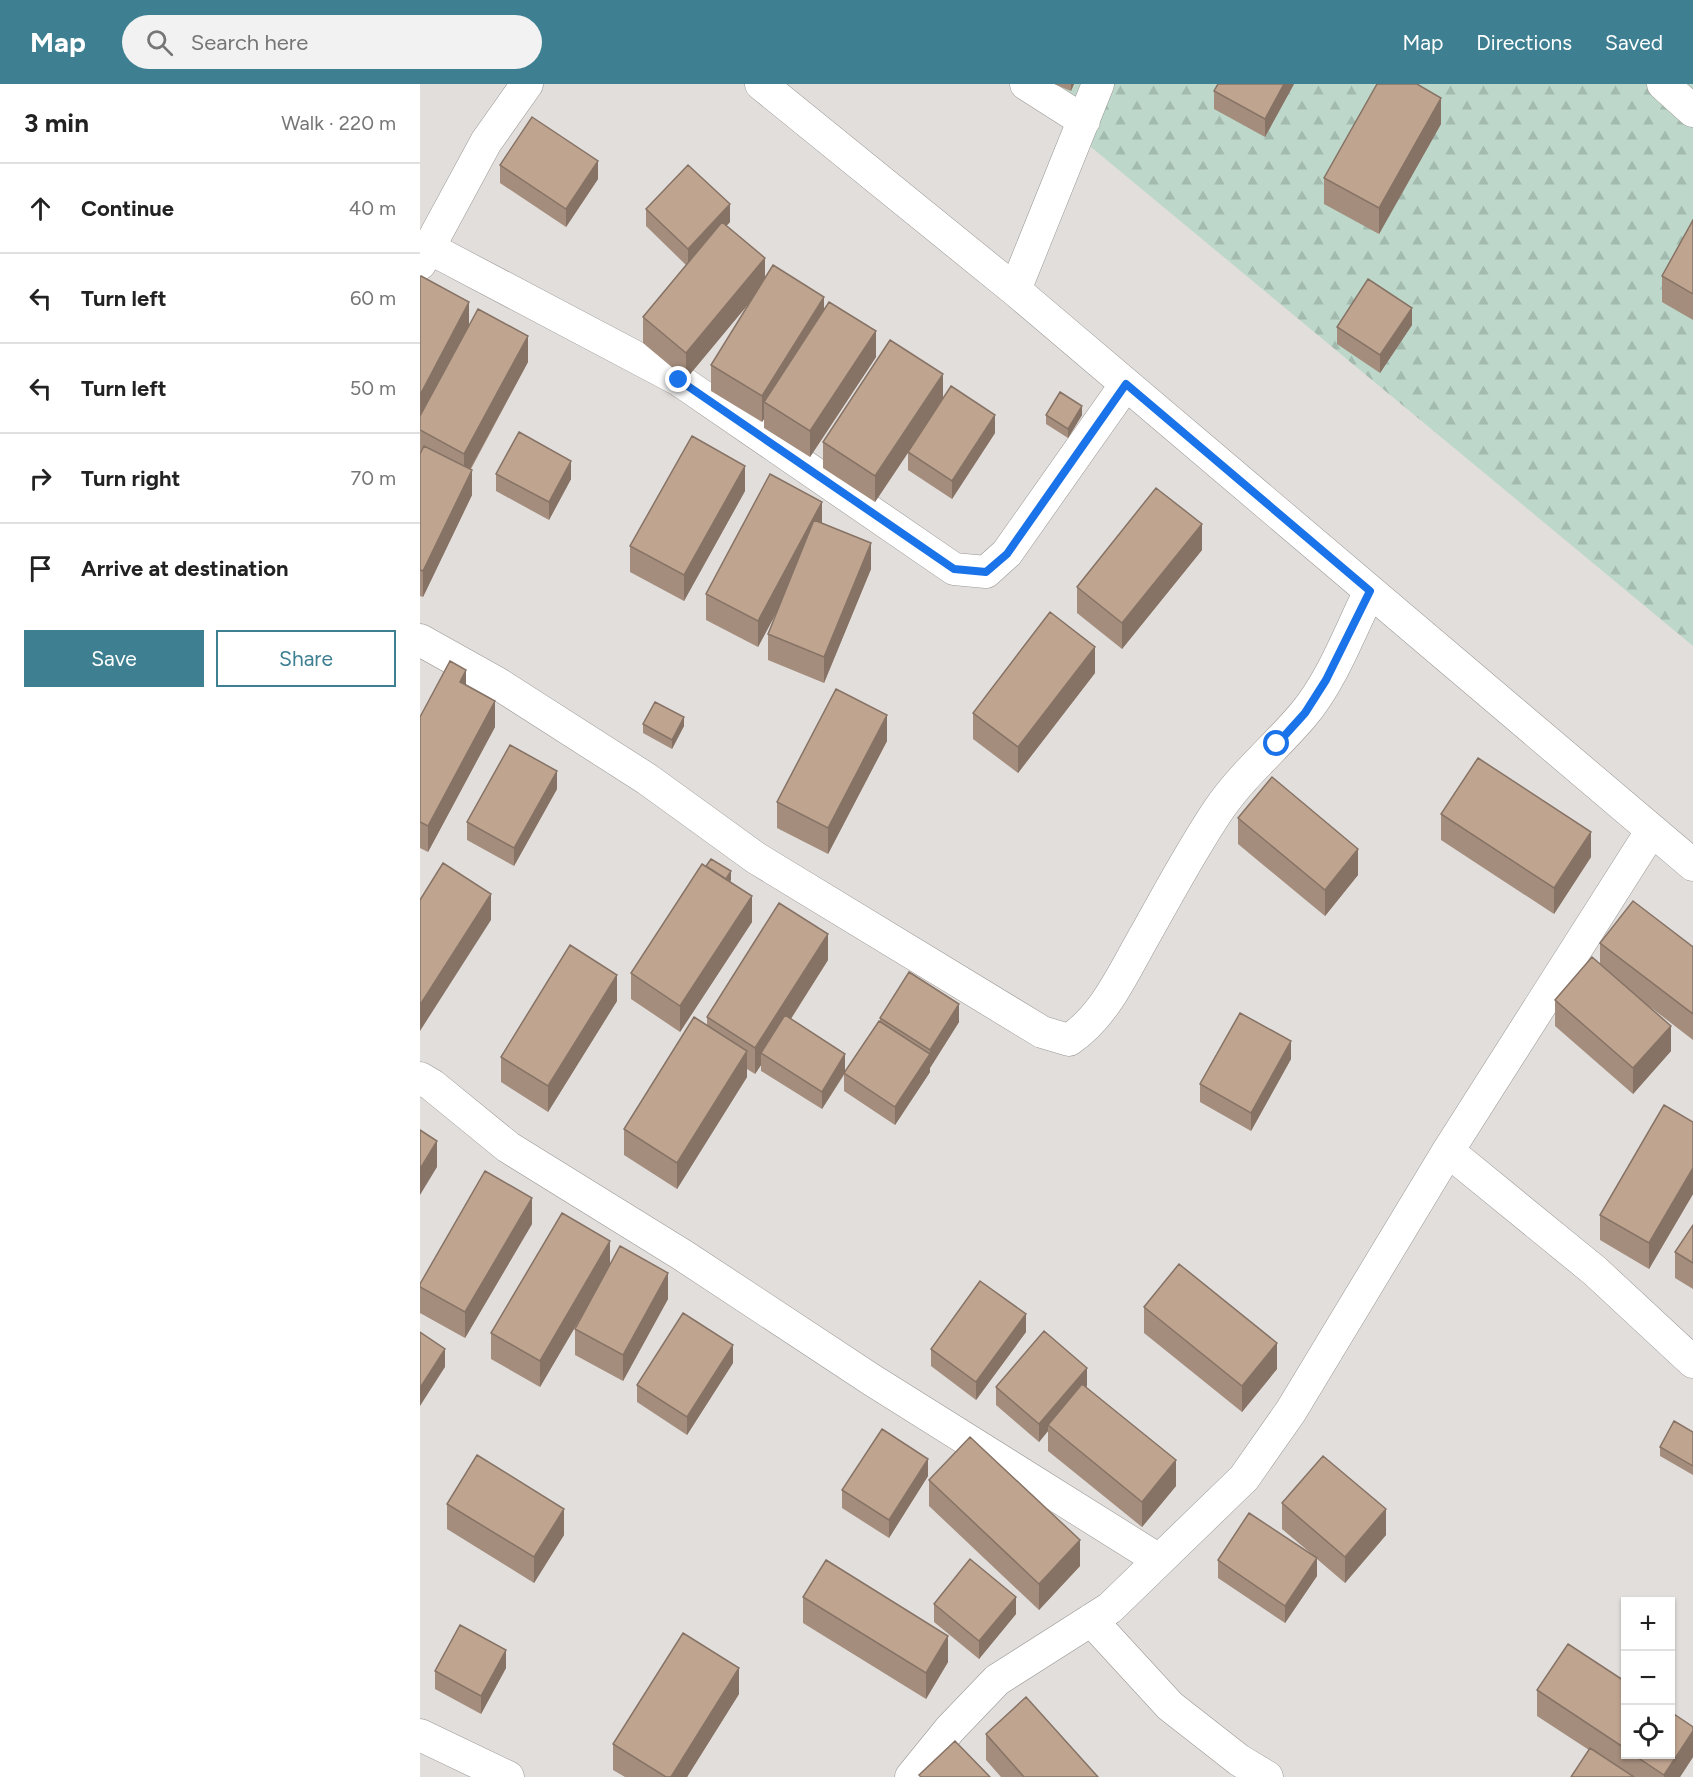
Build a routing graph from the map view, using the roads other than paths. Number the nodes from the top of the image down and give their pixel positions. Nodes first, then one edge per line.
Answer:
1 (527, 84) edge
2 (761, 84) edge
3 (1026, 84) edge
4 (1098, 84) edge
5 (1663, 84) edge
6 (1693, 111) edge
7 (1084, 121) junction
8 (424, 256) edge
9 (1016, 290) junction
10 (1126, 384) junction
11 (1370, 591) junction
12 (420, 640) edge
13 (1652, 830) junction
14 (1693, 865) edge
15 (420, 1078) edge
16 (1448, 1151) junction
17 (1693, 1362) edge
18 (1159, 1560) junction
19 (1091, 1620) junction
20 (420, 1735) edge
21 (508, 1777) edge
22 (911, 1777) edge
23 (1267, 1777) edge

1 - 8 street
2 - 9 street
3 - 7 street
4 - 7 street
5 - 6 street
7 - 9 street
8 - 10 street
9 - 10 street
10 - 11 street
11 - 12 street
11 - 13 street
13 - 14 street
13 - 16 street
15 - 18 street
16 - 17 street
16 - 18 street
18 - 19 street
19 - 22 street
19 - 23 street
20 - 21 street

